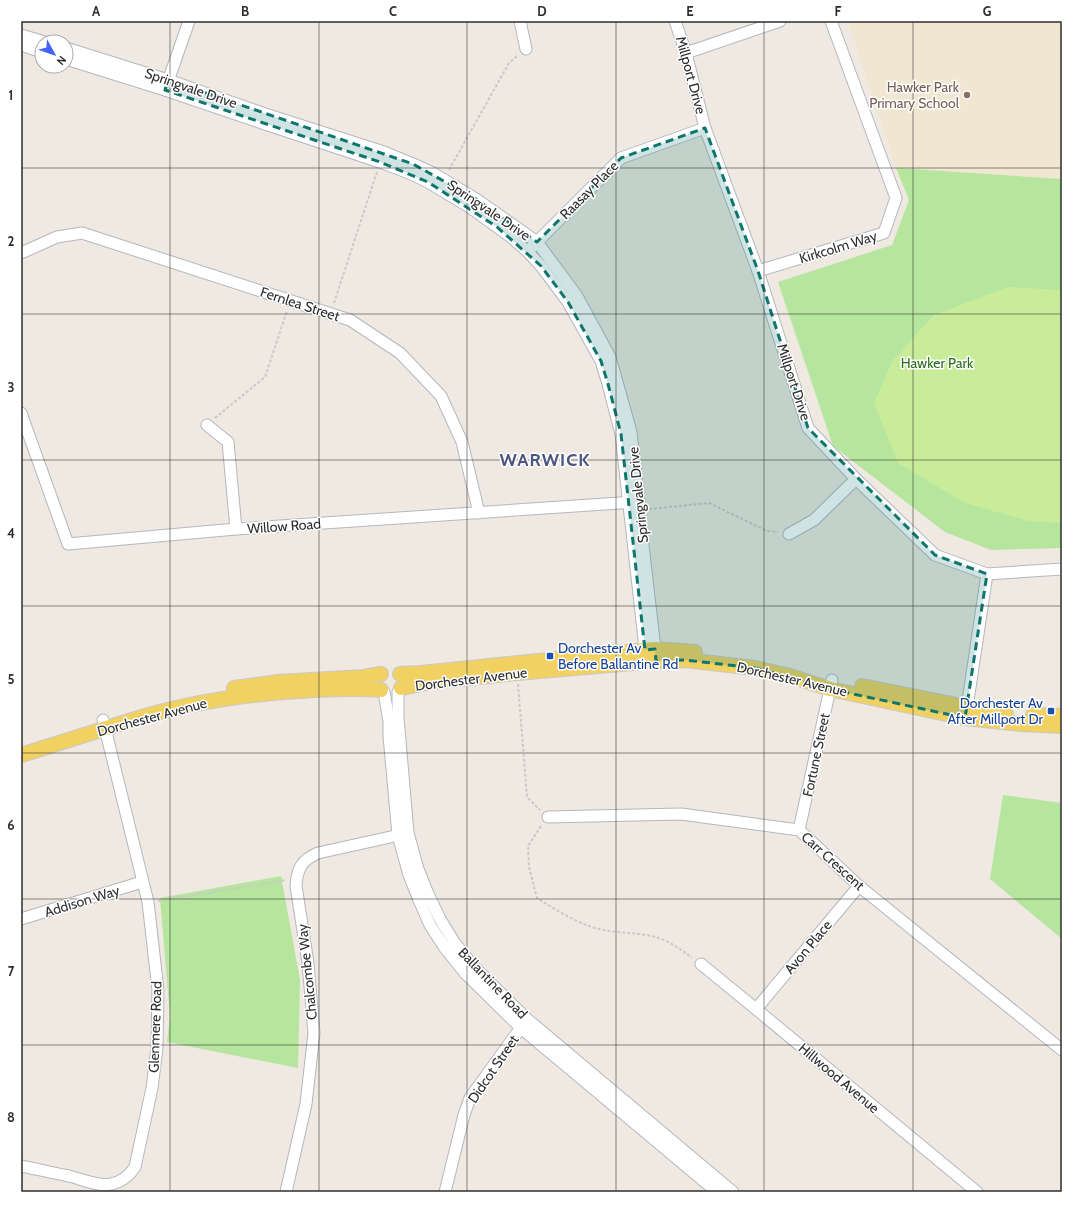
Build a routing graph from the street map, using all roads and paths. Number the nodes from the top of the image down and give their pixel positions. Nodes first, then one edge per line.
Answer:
1 (189, 21) edge
2 (520, 21) edge
3 (675, 21) edge
4 (780, 21) edge
5 (830, 21) edge
6 (21, 35) edge
7 (34, 39) edge
8 (21, 45) edge
9 (34, 49) edge
10 (526, 49) joint
11 (74, 51) edge
12 (686, 53) junction
13 (74, 61) edge
14 (166, 85) junction
15 (705, 128) junction
16 (380, 162) junction
17 (443, 179) junction
18 (537, 242) junction
19 (527, 251) junction
20 (21, 254) edge
21 (758, 271) junction
22 (290, 301) junction
23 (330, 314) junction
24 (21, 413) edge
25 (207, 425) joint
26 (856, 479) junction
27 (636, 505) junction
28 (479, 513) junction
29 (236, 529) junction
30 (790, 534) joint
31 (1062, 569) edge
32 (987, 574) junction
33 (651, 656) junction
34 (517, 673) junction
35 (381, 674) junction
36 (400, 674) junction
37 (831, 684) junction
38 (399, 690) junction
39 (382, 691) junction
40 (966, 713) junction
41 (1062, 716) edge
42 (104, 725) junction
43 (1062, 726) edge
44 (21, 745) edge
45 (21, 755) edge
46 (548, 817) junction
47 (799, 830) junction
48 (403, 834) junction
49 (296, 878) junction
50 (142, 882) junction
51 (859, 886) junction
52 (148, 902) junction
53 (21, 919) edge
54 (701, 964) joint
55 (756, 1009) junction
56 (524, 1024) junction
57 (1062, 1050) edge
58 (21, 1166) edge
59 (286, 1192) edge
60 (445, 1192) edge
61 (717, 1192) edge
62 (733, 1192) edge
63 (977, 1192) edge

1 - 14 street
2 - 10 street
3 - 12 street, Millport Drive
4 - 12 street
5 - 21 street, Kirkcolm Way
6 - 7 street
8 - 9 street
10 - 17 path
11 - 14 street, Springvale Drive
12 - 15 street, Millport Drive
13 - 14 street, Springvale Drive
14 - 16 street, Springvale Drive
14 - 17 street, Springvale Drive
15 - 18 street, Raasay Place
15 - 21 street, Millport Drive
16 - 19 street, Springvale Drive
16 - 23 path
17 - 18 street, Springvale Drive
18 - 19 street, Raasay Place
18 - 27 street, Springvale Drive
19 - 27 street, Springvale Drive
20 - 22 street, Fernlea Street
21 - 26 street, Millport Drive
22 - 23 street, Fernlea Street
22 - 25 path
23 - 28 street, Fernlea Street
24 - 29 street, Willow Road
25 - 29 street
26 - 30 street
26 - 32 street, Millport Drive
27 - 28 street, Willow Road
27 - 30 path
27 - 33 street, Springvale Drive
28 - 29 street, Willow Road
31 - 32 street
32 - 40 street
33 - 34 main road, Dorchester Avenue
33 - 36 main road, Dorchester Avenue
33 - 37 main road, Dorchester Avenue
34 - 38 main road, Dorchester Avenue
34 - 46 path
35 - 36 main road, Dorchester Avenue
35 - 39 main road
35 - 42 main road, Dorchester Avenue
36 - 38 main road, Dorchester Avenue
37 - 40 main road, Dorchester Avenue
37 - 47 street, Fortune Street
38 - 39 main road, Dorchester Avenue
38 - 48 street, Ballantine Road
39 - 42 main road, Dorchester Avenue
39 - 48 street, Ballantine Road
40 - 41 main road, Dorchester Avenue
40 - 43 main road, Dorchester Avenue
42 - 44 main road, Dorchester Avenue
42 - 45 main road, Dorchester Avenue
42 - 50 street, Glenmere Road
46 - 47 street, Carr Crescent
46 - 54 path
47 - 51 street, Carr Crescent
48 - 49 street
48 - 56 street, Ballantine Road
49 - 52 path
49 - 59 street, Chalcombe Way
50 - 52 street, Glenmere Road
50 - 53 street, Addison Way
51 - 55 street, Avon Place
51 - 57 street, Carr Crescent
52 - 58 street, Glenmere Road
54 - 55 street, Hillwood Avenue
55 - 63 street, Hillwood Avenue
56 - 60 street, Didcot Street
56 - 61 street, Ballantine Road
56 - 62 street, Ballantine Road

